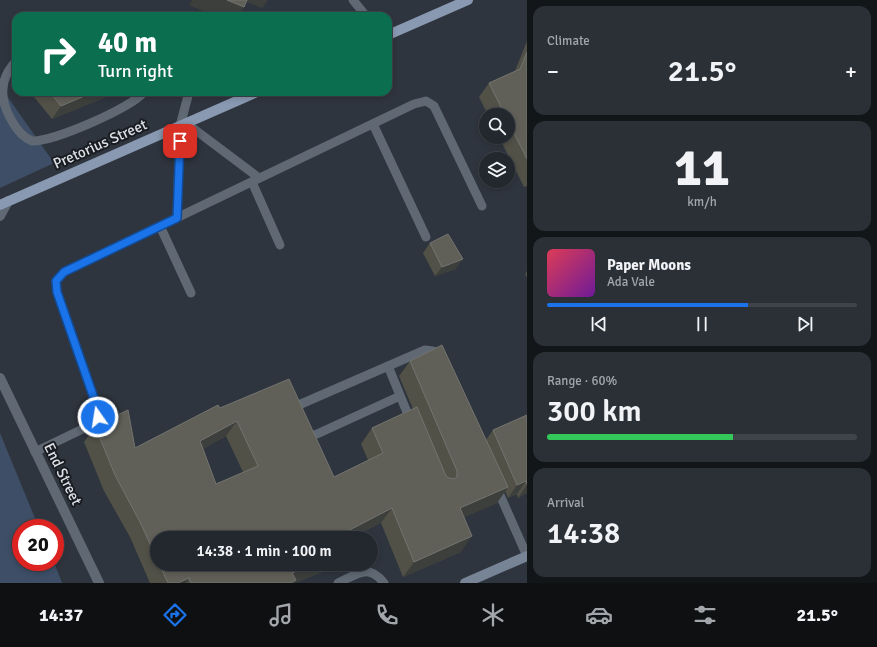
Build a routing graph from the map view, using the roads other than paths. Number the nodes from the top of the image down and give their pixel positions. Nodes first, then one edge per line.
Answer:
1 (352, 0) edge
2 (468, 0) edge
3 (362, 12) edge
4 (392, 33) edge
5 (12, 68) edge
6 (140, 96) edge
7 (188, 96) edge
8 (248, 96) edge
9 (183, 124) junction
10 (373, 124) junction
11 (256, 180) junction
12 (4, 203) edge
13 (482, 206) dead end
14 (0, 216) edge
15 (177, 218) junction
16 (160, 226) junction
17 (426, 237) dead end
18 (280, 245) dead end
19 (191, 293) dead end
20 (442, 363) edge
21 (388, 366) junction
22 (0, 378) edge
23 (400, 396) junction
24 (416, 432) edge
25 (35, 452) junction
26 (492, 477) edge
27 (527, 556) edge
28 (99, 583) edge
29 (338, 583) edge
30 (384, 583) edge
31 (466, 583) edge

1 - 3 lane
2 - 4 main road
5 - 6 lane
7 - 9 lane
8 - 9 main road, Pretorius Street
9 - 11 lane
9 - 12 main road, Pretorius Street
9 - 15 lane
10 - 11 lane
10 - 13 lane
10 - 17 lane
11 - 15 lane
11 - 18 lane
12 - 14 street
15 - 16 lane
16 - 19 lane
16 - 25 lane
20 - 21 lane
21 - 23 lane
21 - 23 lane
22 - 25 street, End Street
23 - 24 lane
25 - 28 street, End Street
26 - 27 lane
27 - 31 main road
29 - 30 lane

